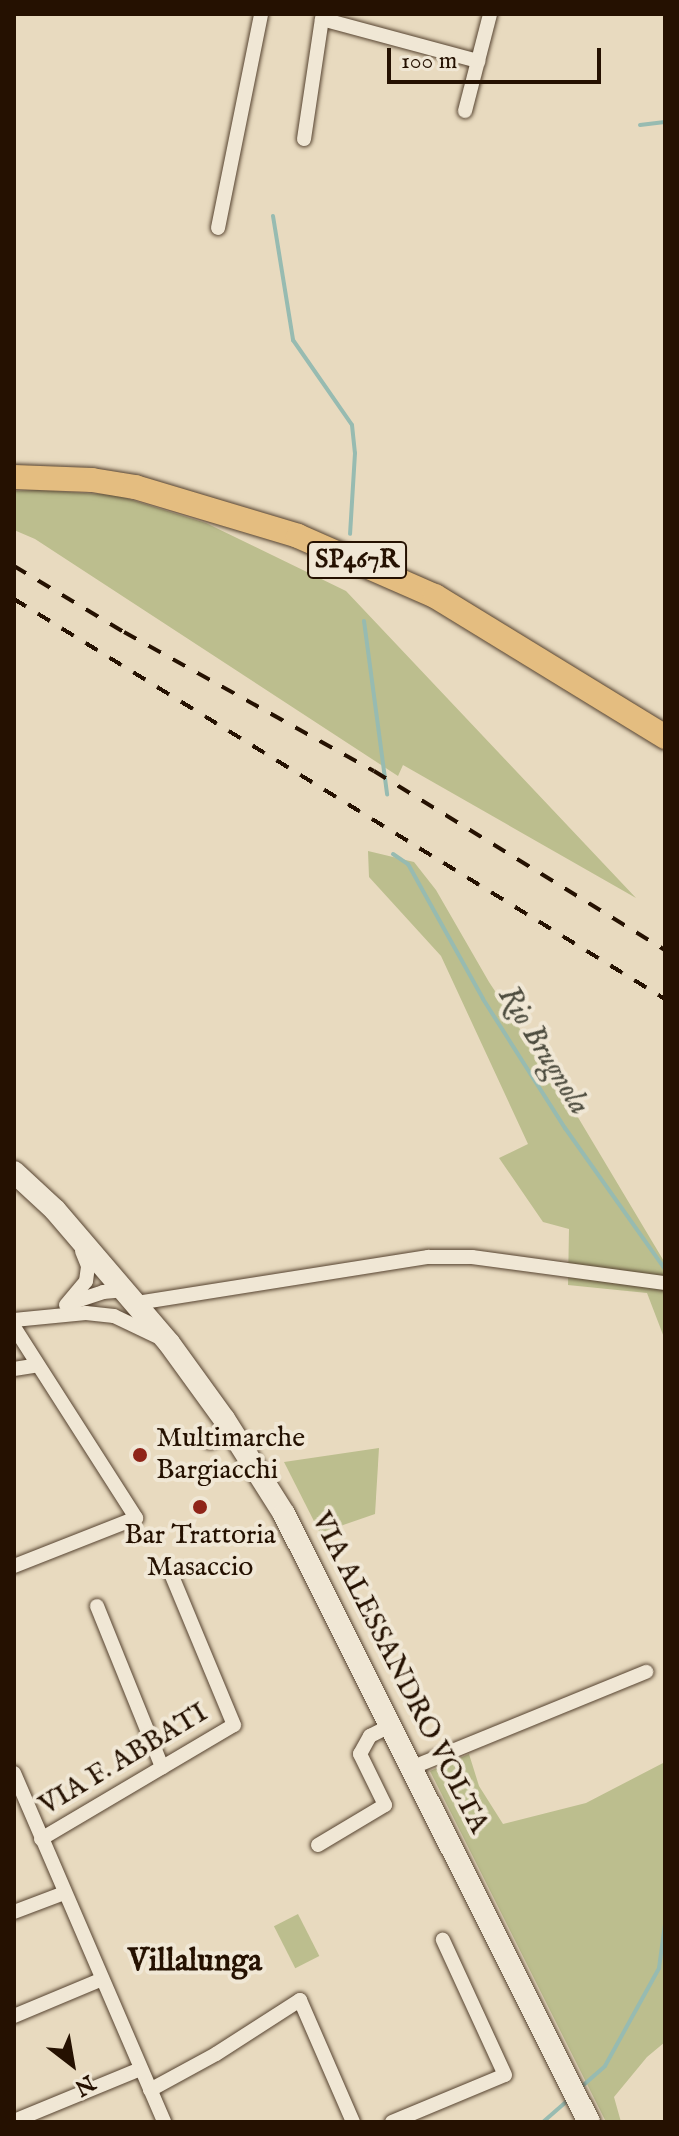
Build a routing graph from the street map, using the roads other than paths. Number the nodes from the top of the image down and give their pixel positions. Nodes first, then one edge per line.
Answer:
1 (261, 14) edge
2 (490, 14) edge
3 (478, 61) junction
4 (465, 111) dead end
5 (304, 139) dead end
6 (218, 228) dead end
7 (14, 477) edge
8 (665, 737) edge
9 (14, 1172) edge
10 (55, 1210) junction
11 (661, 1283) edge
12 (131, 1296) junction
13 (66, 1305) junction
14 (86, 1313) junction
15 (49, 1315) junction
16 (14, 1320) edge
17 (14, 1327) edge
18 (169, 1343) junction
19 (38, 1365) junction
20 (14, 1369) edge
21 (232, 1431) junction
22 (210, 1442) dead end
23 (14, 1566) edge
24 (172, 1576) dead end
25 (97, 1606) dead end
26 (646, 1672) dead end
27 (392, 1725) junction
28 (162, 1767) junction
29 (413, 1767) junction
30 (14, 1773) edge
31 (41, 1839) junction
32 (318, 1845) dead end
33 (64, 1893) junction
34 (14, 1912) edge
35 (443, 1940) dead end
36 (100, 1980) junction
37 (14, 2016) edge
38 (140, 2069) junction
39 (150, 2090) junction
40 (14, 2121) edge
41 (164, 2122) edge
42 (353, 2122) edge
43 (392, 2122) edge
44 (589, 2122) edge

1 - 6 street
2 - 3 street
3 - 4 street
3 - 5 street
7 - 8 main road, SP467R
9 - 10 main road, VIA ALESSANDRO VOLTA
10 - 12 main road, VIA ALESSANDRO VOLTA
10 - 13 street
11 - 12 street
12 - 13 street
12 - 14 street
12 - 18 main road, VIA ALESSANDRO VOLTA
13 - 15 street
14 - 15 street
14 - 18 street
15 - 16 street
17 - 19 street
18 - 21 main road, VIA ALESSANDRO VOLTA
19 - 20 street
19 - 23 street
21 - 22 street
21 - 27 main road, VIA ALESSANDRO VOLTA
24 - 28 street, VIA F. ABBATI
25 - 28 street
26 - 29 street
27 - 29 main road, VIA ALESSANDRO VOLTA
27 - 32 street
28 - 31 street, VIA F. ABBATI
29 - 44 main road, VIA ALESSANDRO VOLTA
30 - 31 street
31 - 33 street
33 - 34 street
33 - 36 street
35 - 43 street
36 - 37 street
36 - 38 street
38 - 39 street
38 - 40 street
39 - 41 street
39 - 42 street

